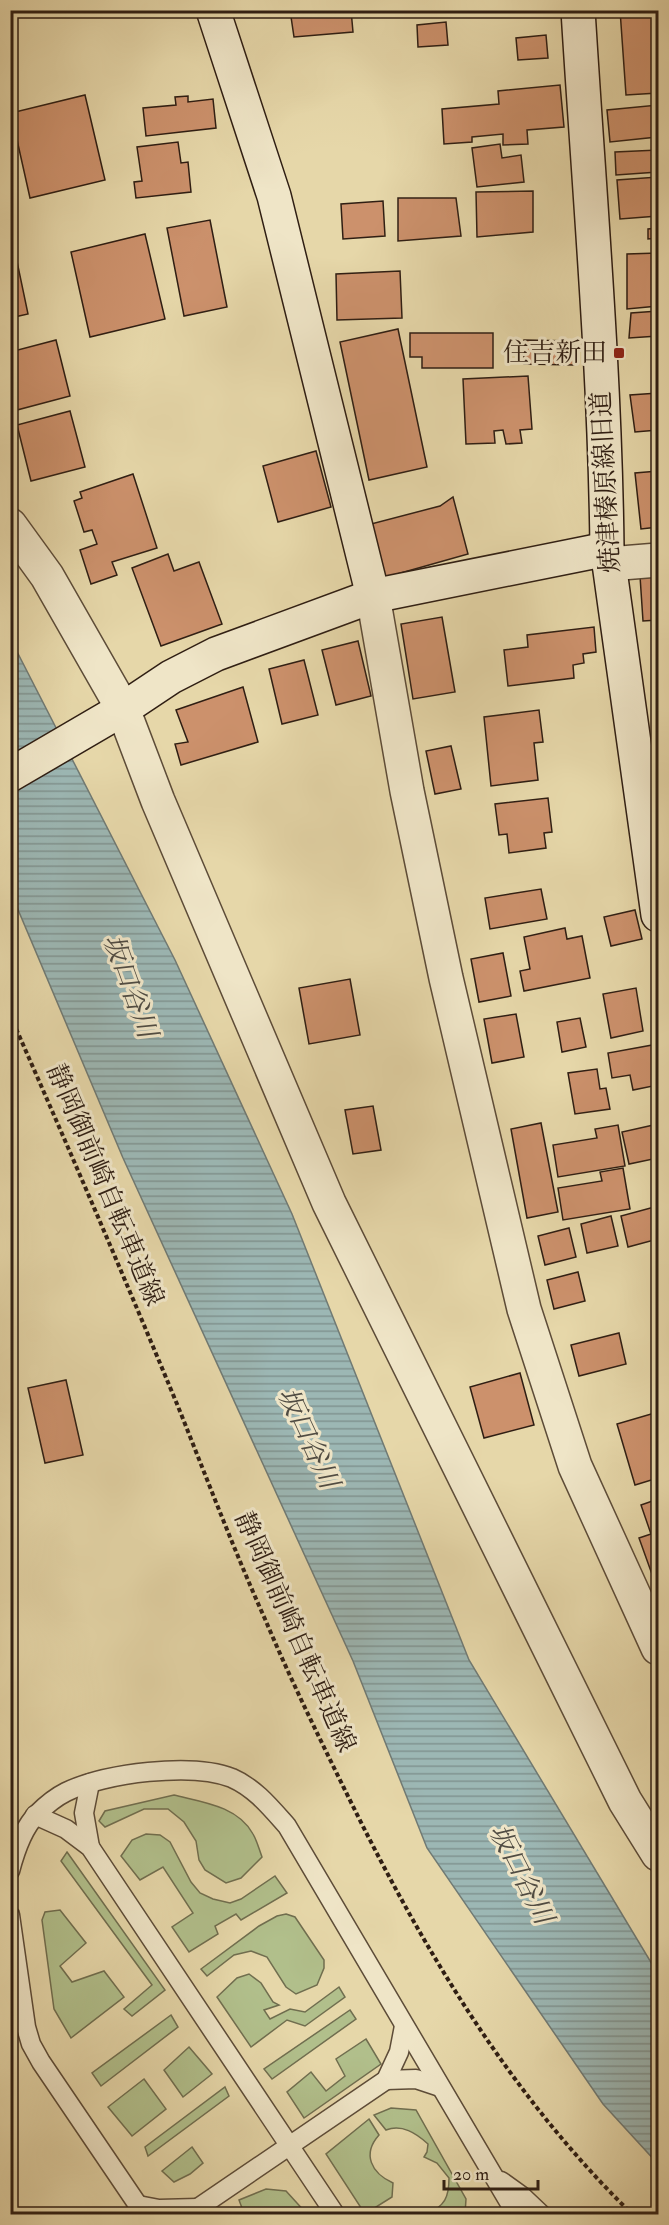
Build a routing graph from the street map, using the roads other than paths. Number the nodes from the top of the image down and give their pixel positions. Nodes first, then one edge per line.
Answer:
1 (213, 10) edge
2 (578, 10) edge
3 (10, 525) edge
4 (608, 556) junction
5 (658, 560) edge
6 (373, 597) junction
7 (123, 709) junction
8 (10, 775) edge
9 (658, 915) edge
10 (658, 1648) edge
11 (90, 1783) junction
12 (35, 1815) junction
13 (90, 1847) junction
14 (658, 1854) edge
15 (10, 1871) edge
16 (10, 1915) edge
17 (404, 2026) junction
18 (386, 2080) junction
19 (440, 2086) junction
20 (290, 2147) junction
21 (494, 2176) junction
22 (141, 2210) edge
23 (196, 2211) edge
24 (335, 2214) edge
25 (516, 2214) edge
26 (541, 2214) edge

1 - 6 street
2 - 4 street, 焼津榛原線旧道
3 - 7 street
4 - 5 street
4 - 6 street
4 - 9 street, 焼津榛原線旧道
6 - 7 street
6 - 10 street
7 - 8 street
7 - 14 street
11 - 12 lane
11 - 13 lane
11 - 17 lane
12 - 13 lane
12 - 15 lane
13 - 20 lane
16 - 22 lane
17 - 18 lane
17 - 19 lane
18 - 19 lane
18 - 20 lane
19 - 21 lane
20 - 23 lane
20 - 24 lane
21 - 25 lane
21 - 26 lane
22 - 23 lane

